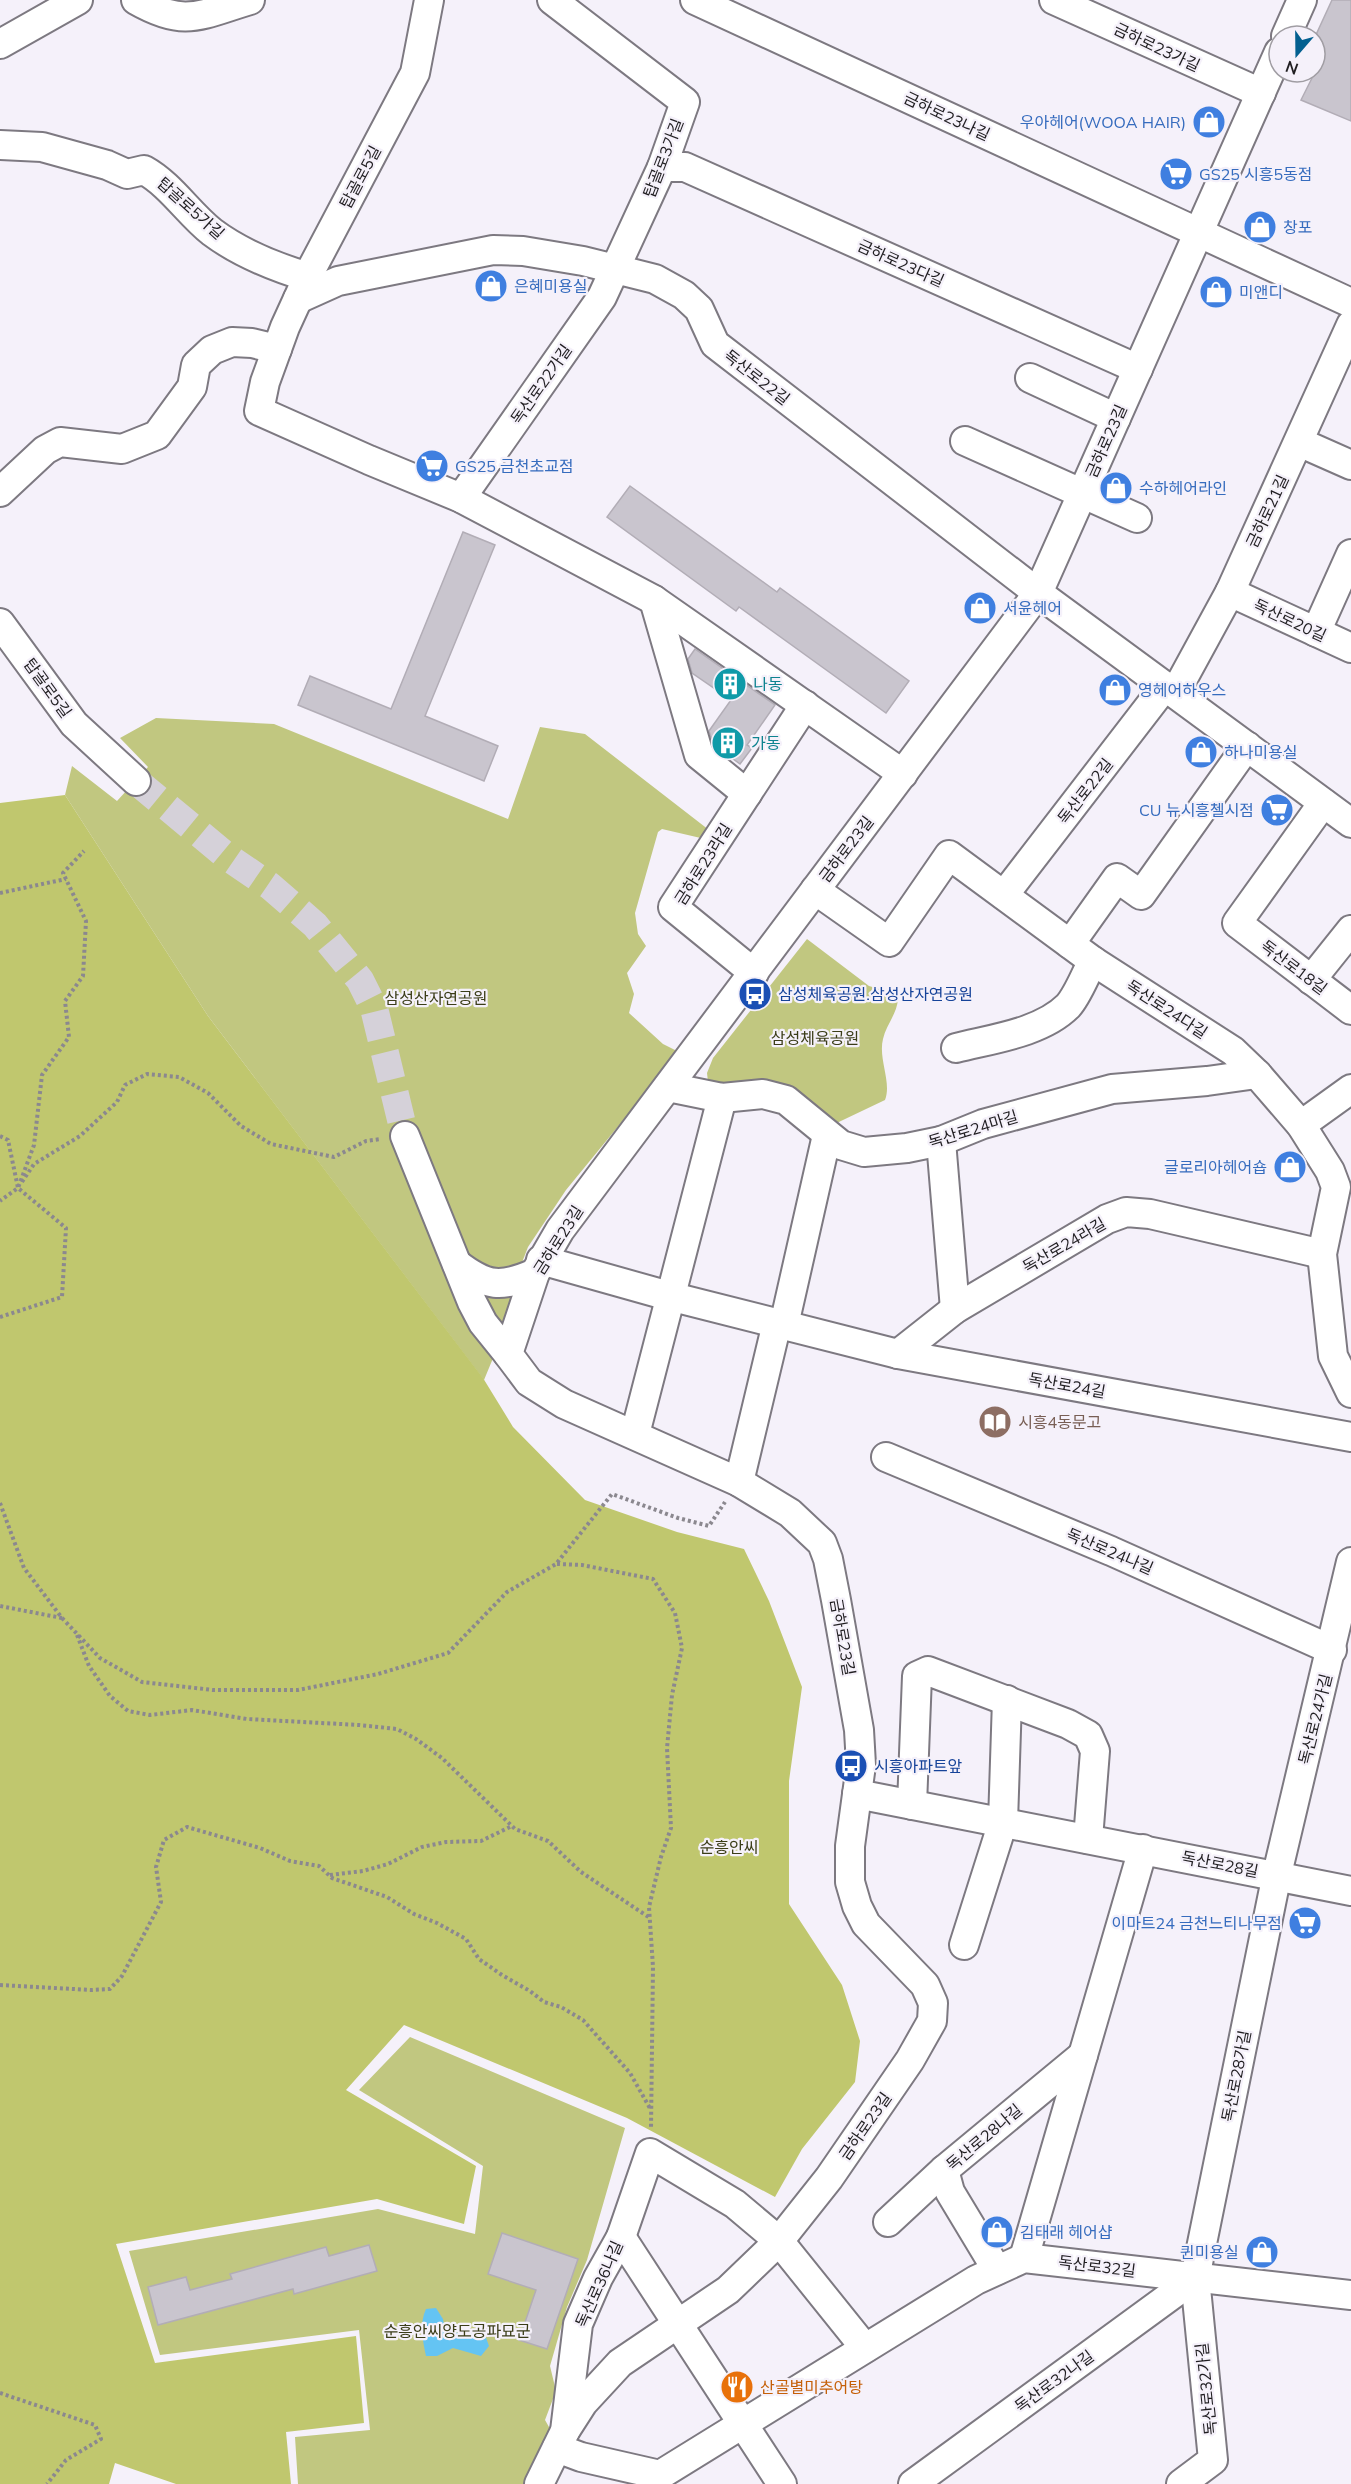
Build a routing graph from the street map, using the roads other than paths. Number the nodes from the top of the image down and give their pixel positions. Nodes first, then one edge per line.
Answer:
1 (78, 0) edge
2 (136, 0) edge
3 (250, 0) edge
4 (429, 0) edge
5 (552, 0) edge
6 (695, 0) edge
7 (1054, 0) edge
8 (1302, 0) edge
9 (1291, 24) edge
10 (0, 44) edge
11 (1267, 79) edge
12 (1261, 93) junction
13 (0, 145) edge
14 (662, 167) junction
15 (1199, 232) junction
16 (617, 269) junction
17 (303, 288) junction
18 (1351, 303) edge
19 (1351, 325) edge
20 (277, 349) junction
21 (1138, 369) junction
22 (1029, 378) dead end
23 (1116, 418) junction
24 (965, 441) dead end
25 (1299, 442) junction
26 (1351, 465) edge
27 (0, 492) edge
28 (1082, 495) junction
29 (462, 498) junction
30 (1137, 518) dead end
31 (1351, 554) edge
32 (1230, 592) junction
33 (1038, 593) junction
34 (654, 600) junction
35 (0, 623) edge
36 (1316, 632) junction
37 (1351, 648) edge
38 (1170, 690) junction
39 (805, 705) junction
40 (1246, 746) junction
41 (903, 774) junction
42 (136, 781) tunnel mouth
43 (747, 794) junction
44 (1323, 802) junction
45 (1351, 823) edge
46 (815, 890) junction
47 (1005, 895) junction
48 (1351, 930) edge
49 (1070, 944) junction
50 (1093, 961) junction
51 (754, 973) junction
52 (1311, 980) junction
53 (1351, 1010) edge
54 (956, 1048) dead end
55 (1257, 1074) junction
56 (668, 1087) junction
57 (1351, 1089) edge
58 (722, 1098) junction
59 (1301, 1125) junction
60 (827, 1135) junction
61 (405, 1136) tunnel mouth
62 (941, 1141) junction
63 (1341, 1204) edge
64 (1322, 1254) junction
65 (457, 1264) junction
66 (538, 1266) junction
67 (669, 1296) junction
68 (956, 1309) junction
69 (780, 1324) junction
70 (508, 1354) junction
71 (898, 1354) junction
72 (1351, 1393) edge
73 (635, 1434) junction
74 (1351, 1437) edge
75 (886, 1457) dead end
76 (739, 1482) junction
77 (1351, 1562) edge
78 (1332, 1650) junction
79 (1007, 1700) junction
80 (857, 1794) junction
81 (912, 1805) junction
82 (1003, 1822) junction
83 (1088, 1839) junction
84 (1143, 1849) junction
85 (1277, 1874) junction
86 (1351, 1891) edge
87 (964, 1945) dead end
88 (1083, 2055) junction
89 (944, 2170) junction
90 (888, 2222) dead end
91 (621, 2237) junction
92 (779, 2241) junction
93 (1024, 2258) junction
94 (997, 2270) junction
95 (1195, 2278) junction
96 (1351, 2295) edge
97 (677, 2326) junction
98 (865, 2348) junction
99 (743, 2423) junction
100 (561, 2440) junction
101 (662, 2480) edge
102 (538, 2484) edge
103 (782, 2484) edge
104 (913, 2484) edge
105 (1181, 2484) edge

1 - 10 street
2 - 3 street
4 - 17 street, 탑골로5길
5 - 14 street, 탑골로3가길
6 - 15 street, 금하로23나길
7 - 12 street, 금하로23가길
8 - 9 street
11 - 12 street, 금하로23길
12 - 15 street, 금하로23길
13 - 17 street, 탑골로5가길
14 - 16 street, 탑골로3가길
14 - 21 street, 금하로23다길
15 - 18 street
15 - 21 street, 금하로23길
16 - 17 street, 독산로22길
16 - 29 street, 독산로22가길
16 - 33 street, 독산로22길
17 - 20 street, 탑골로5길
19 - 25 street, 금하로21길
20 - 27 street
20 - 29 street, 탑골로5길
21 - 23 street, 금하로23길
22 - 23 street
23 - 28 street, 금하로23길
24 - 28 street
25 - 26 street
25 - 32 street, 금하로21길
28 - 30 street
28 - 33 street, 금하로23길
29 - 34 street
31 - 36 street
32 - 36 street, 독산로20길
32 - 38 street, 금하로21길
33 - 38 street, 독산로22길
33 - 41 street, 금하로23길
34 - 39 street
34 - 43 street
35 - 42 street, 탑골로5길
36 - 37 street, 독산로20길
38 - 40 street, 독산로22길
38 - 47 street, 독산로22길
39 - 41 street
39 - 43 street, 금하로23라길
40 - 44 street, 독산로22길
40 - 49 street
41 - 46 street, 금하로23길
43 - 51 street, 금하로23라길
44 - 45 street, 독산로22길
44 - 52 street, 독산로18길
46 - 47 street, 독산로24다길
46 - 51 street, 금하로23길
47 - 49 street, 독산로24다길
48 - 52 street
49 - 50 street, 독산로24다길
50 - 54 street
50 - 55 street, 독산로24다길
51 - 56 street, 금하로23길
52 - 53 street, 독산로18길
55 - 59 street, 독산로24다길
55 - 62 street, 독산로24마길
56 - 58 street, 독산로24마길
56 - 66 street, 금하로23길
57 - 59 street
58 - 60 street, 독산로24마길
58 - 67 street
59 - 63 street, 독산로24다길
60 - 62 street, 독산로24마길
60 - 69 street
61 - 65 street
62 - 68 street
63 - 64 street, 독산로24다길
64 - 68 street, 독산로24라길
64 - 72 street, 독산로24다길
65 - 66 street
65 - 70 street
66 - 67 street, 독산로24길
66 - 70 street, 금하로23길
67 - 69 street, 독산로24길
67 - 73 street
68 - 71 street, 독산로24라길
69 - 71 street, 독산로24길
69 - 76 street
70 - 73 street, 금하로23길
71 - 74 street, 독산로24길
73 - 76 street, 금하로23길
75 - 78 street, 독산로24나길
76 - 80 street, 금하로23길
77 - 78 street, 독산로24가길
78 - 85 street, 독산로24가길
79 - 81 street
79 - 82 street
79 - 83 street
80 - 81 street, 독산로28길
80 - 92 street, 금하로23길
81 - 82 street, 독산로28길
82 - 83 street, 독산로28길
82 - 87 street
83 - 84 street, 독산로28길
84 - 85 street, 독산로28길
84 - 88 street
85 - 86 street, 독산로28길
85 - 95 street, 독산로28가길
88 - 89 street, 독산로28나길
88 - 93 street
89 - 90 street, 독산로28나길
89 - 94 street
91 - 92 street, 독산로36나길
91 - 97 street
91 - 100 street, 독산로36나길
92 - 97 street
92 - 98 street
93 - 94 street
93 - 95 street, 독산로32길
94 - 98 street
95 - 96 street, 독산로32길
95 - 104 street, 독산로32나길
95 - 105 street, 독산로32가길
97 - 99 street
97 - 100 street
98 - 99 street
99 - 101 street
99 - 103 street
100 - 101 street
100 - 102 street, 독산로36나길

